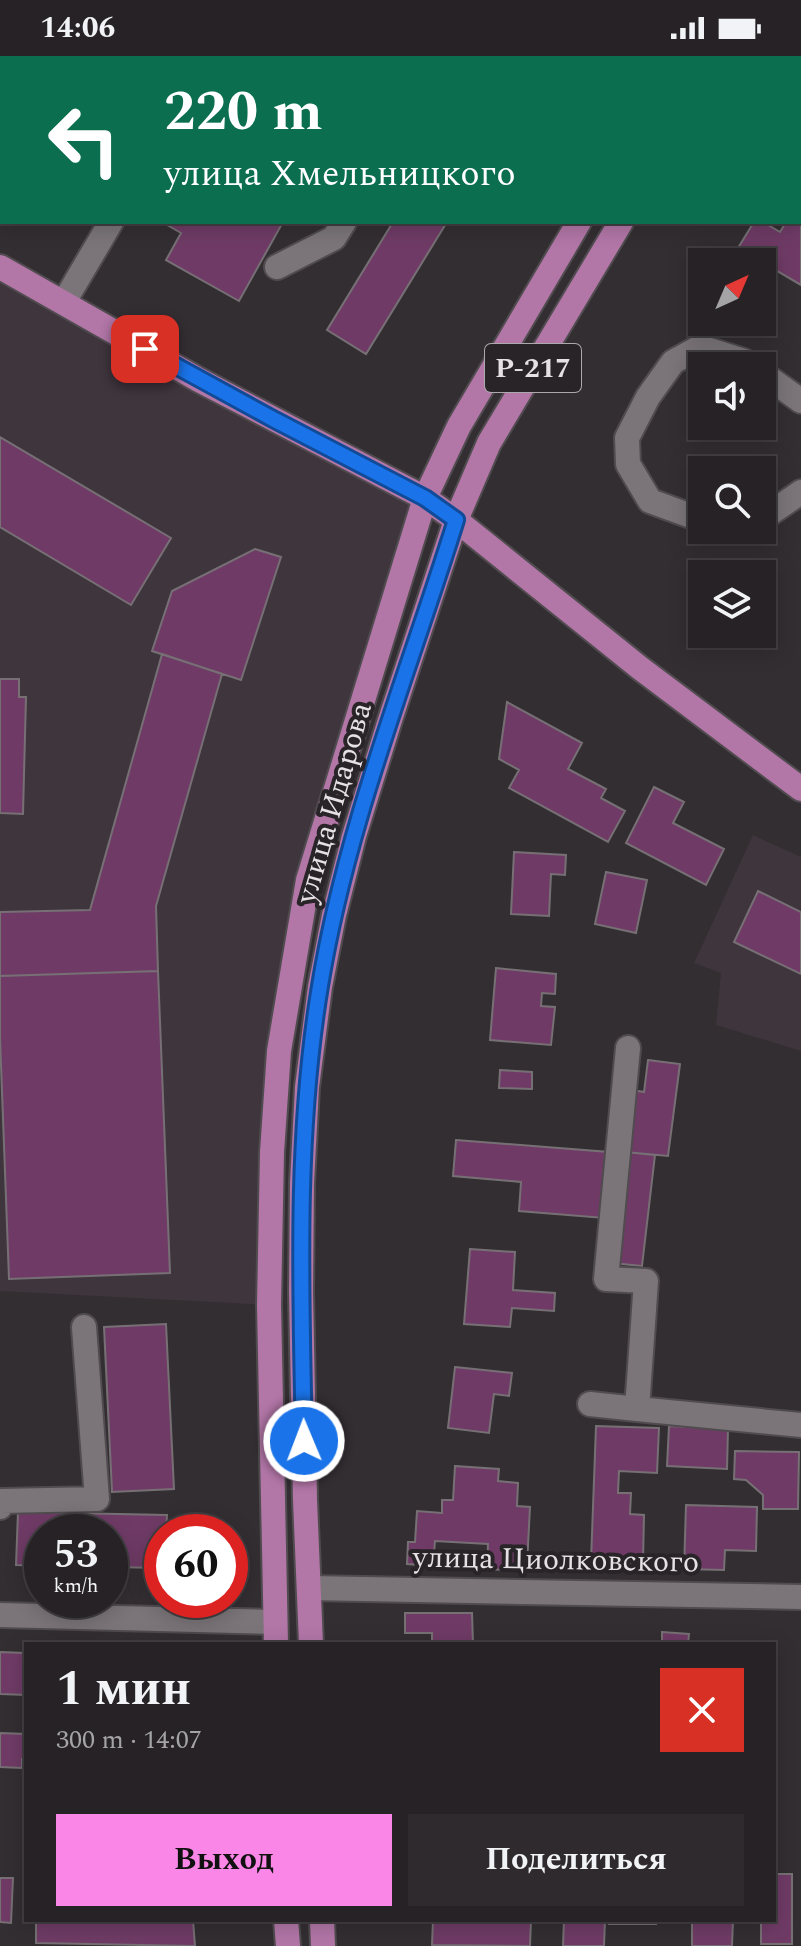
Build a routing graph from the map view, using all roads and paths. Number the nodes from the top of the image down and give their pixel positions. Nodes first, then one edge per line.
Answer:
1 (110, 224) edge
2 (343, 224) edge
3 (578, 224) edge
4 (620, 224) edge
5 (0, 267) edge
6 (277, 267) dead end
7 (64, 302) junction
8 (691, 352) edge
9 (716, 352) edge
10 (688, 354) edge
11 (776, 383) edge
12 (801, 401) edge
13 (801, 492) edge
14 (425, 498) junction
15 (776, 509) edge
16 (688, 515) edge
17 (456, 520) junction
18 (801, 789) edge
19 (628, 1048) dead end
20 (84, 1327) dead end
21 (590, 1404) dead end
22 (637, 1409) junction
23 (801, 1425) edge
24 (0, 1507) edge
25 (309, 1588) junction
26 (801, 1597) edge
27 (0, 1615) edge
28 (276, 1633) edge
29 (311, 1642) edge
30 (286, 1922) edge
31 (322, 1922) edge
32 (288, 1946) edge
33 (323, 1946) edge

1 - 7 street
2 - 6 street
3 - 14 main road, улица Идарова / Р-217
4 - 17 main road, улица Идарова / Р-217
5 - 7 main road
7 - 14 main road
8 - 9 street
10 - 16 street
11 - 12 street
13 - 15 street
14 - 17 main road
14 - 28 main road, улица Идарова / Р-217
17 - 18 main road
17 - 25 main road, улица Идарова / Р-217
19 - 22 street
20 - 24 street
21 - 22 street
22 - 23 street
25 - 26 street, улица Циолковского
25 - 29 main road, улица Идарова / Р-217
27 - 28 street
30 - 32 main road
31 - 33 main road

